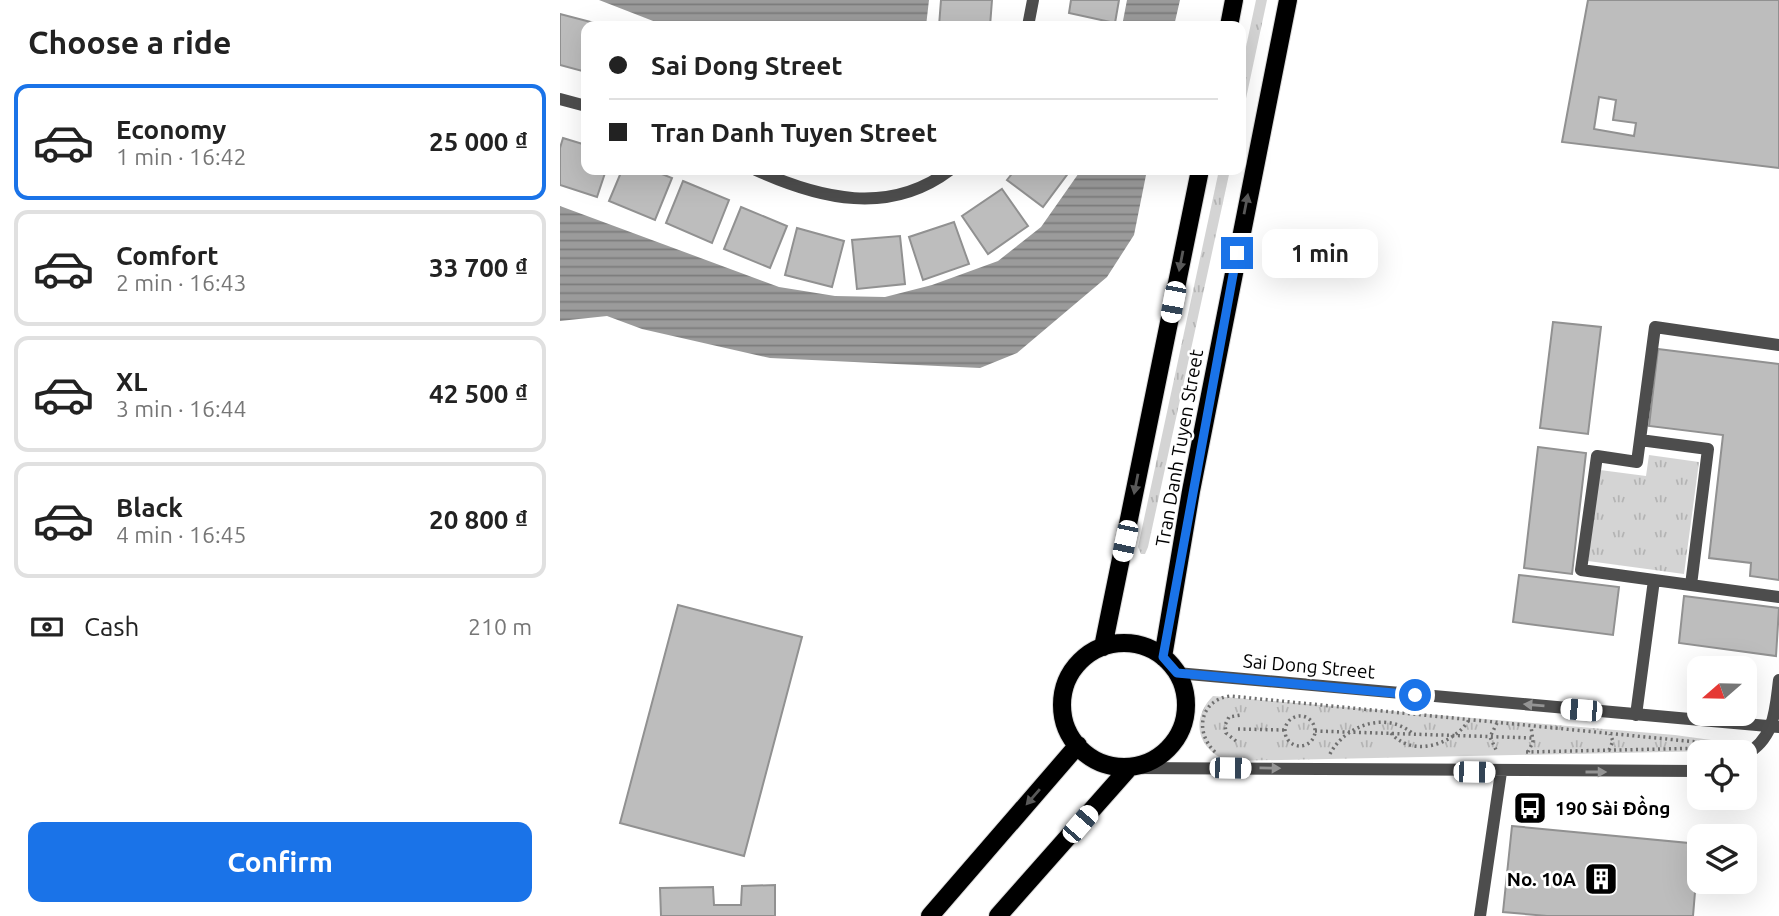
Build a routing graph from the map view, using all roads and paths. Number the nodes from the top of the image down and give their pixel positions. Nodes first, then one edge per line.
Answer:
1 (1033, 0) edge
2 (1234, 0) edge
3 (1288, 0) edge
4 (1028, 21) edge
5 (1230, 21) edge
6 (560, 99) edge
7 (581, 105) edge
8 (769, 175) edge
9 (943, 175) edge
10 (1199, 175) edge
11 (1779, 345) edge
12 (1640, 440) junction
13 (1654, 580) junction
14 (1691, 585) junction
15 (1779, 597) edge
16 (1103, 647) junction
17 (1163, 657) junction
18 (1177, 673) junction
19 (1779, 680) edge
20 (1302, 704) junction
21 (1383, 712) junction
22 (1241, 715) dead end
23 (1636, 715) junction
24 (1301, 716) junction
25 (1469, 720) junction
26 (1383, 722) junction
27 (1497, 723) junction
28 (1531, 726) junction
29 (1776, 727) edge
30 (1238, 729) dead end
31 (1284, 730) junction
32 (1315, 731) junction
33 (1350, 732) junction
34 (1391, 733) junction
35 (1414, 734) junction
36 (1610, 734) junction
37 (1454, 736) junction
38 (1490, 737) junction
39 (1534, 738) junction
40 (1236, 741) dead end
41 (1078, 745) junction
42 (1757, 748) edge
43 (1609, 750) junction
44 (1484, 752) dead end
45 (1497, 752) junction
46 (1507, 752) dead end
47 (1518, 752) dead end
48 (1528, 752) junction
49 (1329, 755) junction
50 (1342, 755) dead end
51 (1224, 756) dead end
52 (1319, 756) dead end
53 (1129, 768) junction
54 (1687, 771) edge
55 (1501, 772) junction
56 (930, 916) edge
57 (998, 916) edge
58 (1480, 916) edge

1 - 4 street
2 - 5 main road
17 -> 3 main road, Tran Danh Tuyen Street
6 - 7 street
8 - 9 street
10 -> 16 main road, Tran Danh Tuyen Street
11 - 12 street
12 - 13 street
12 - 14 street
13 - 14 street
13 - 23 street
14 - 15 street
16 - 17 main road
16 - 41 main road
17 - 18 main road
23 -> 18 street, Sai Dong Street
18 - 53 main road
19 - 29 street
20 - 21 path
20 - 24 path
20 - 51 path
21 - 25 path
21 - 26 path
22 - 40 path
23 - 29 street, Sai Dong Street
24 - 31 path
24 - 32 path
25 - 27 path
25 - 37 path
26 - 33 path
26 - 35 path
27 - 28 path
27 - 38 path
28 - 36 path
28 - 39 path
29 - 42 street
30 - 31 path
31 - 32 path
32 - 33 path
33 - 34 path
33 - 49 path
34 - 35 path
34 - 37 path
35 - 37 path
36 - 43 path
36 - 43 path
37 - 38 path
38 - 39 path
38 - 45 path
39 - 48 path
41 - 53 main road
41 -> 56 main road
43 - 48 path
44 - 45 path
45 - 46 path
47 - 48 path
49 - 50 path
49 - 52 path
53 -> 55 street
53 - 57 main road
55 -> 54 street
55 - 58 street

